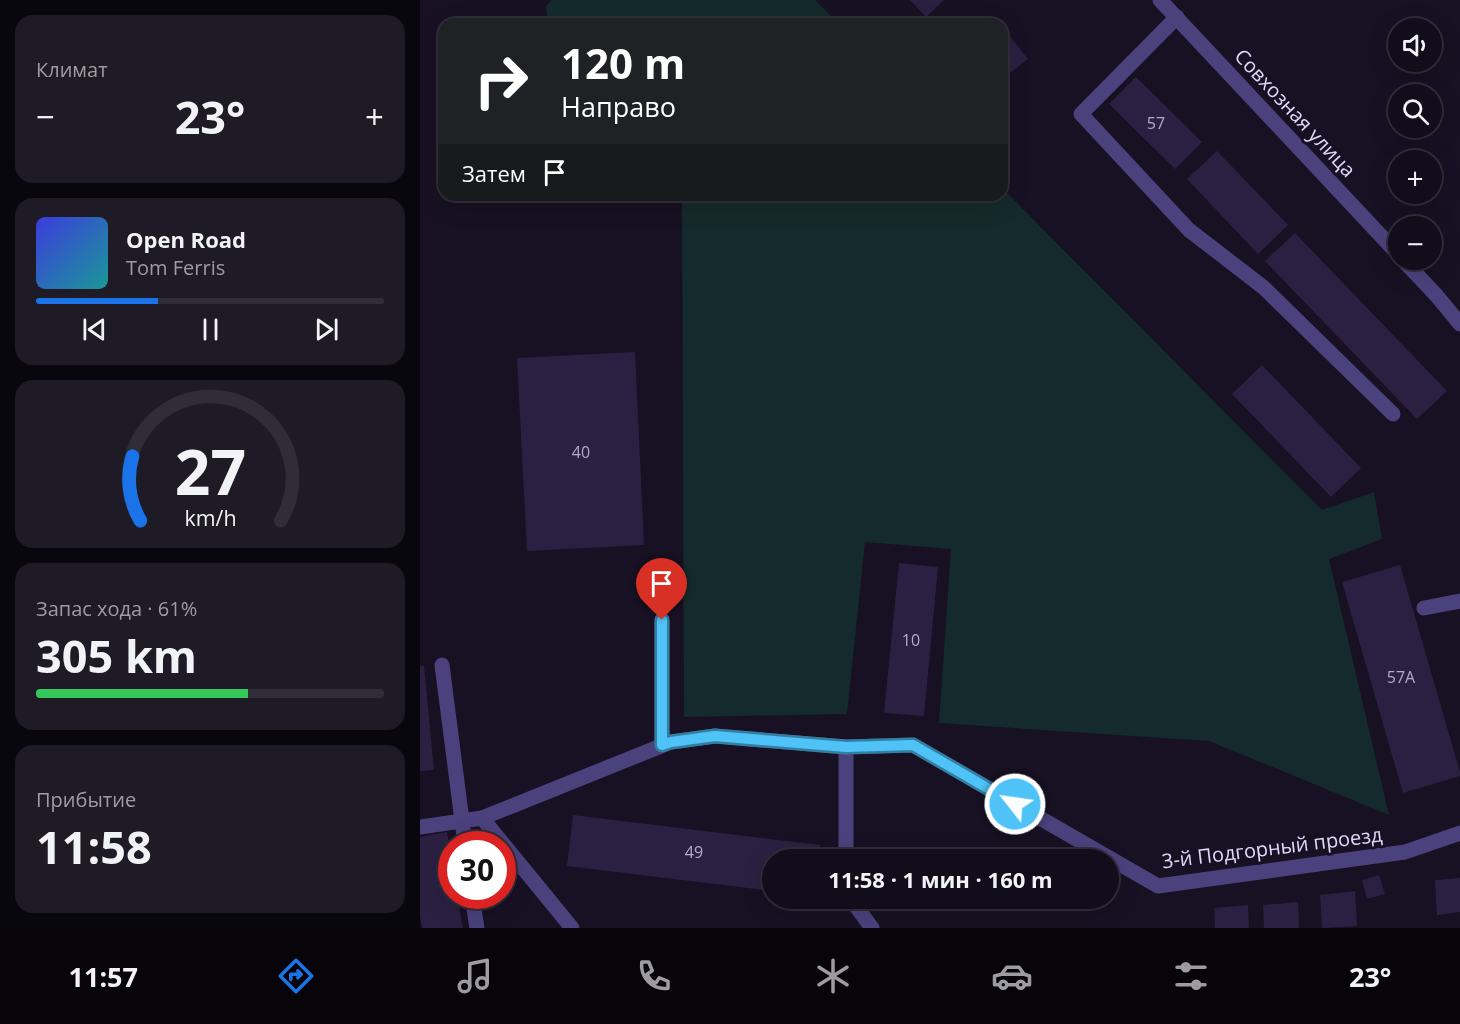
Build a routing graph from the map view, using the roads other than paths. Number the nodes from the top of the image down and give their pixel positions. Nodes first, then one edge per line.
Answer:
1 (1160, 0) edge
2 (1177, 17) junction
3 (1388, 243) edge
4 (1412, 270) edge
5 (1460, 324) edge
6 (1393, 414) dead end
7 (1460, 601) edge
8 (1424, 608) dead end
9 (662, 620) dead end
10 (442, 665) dead end
11 (662, 745) junction
12 (846, 747) junction
13 (482, 818) junction
14 (461, 822) junction
15 (420, 827) edge
16 (463, 831) edge
17 (1460, 833) edge
18 (846, 849) edge
19 (474, 909) edge
20 (858, 909) edge
21 (477, 928) edge
22 (572, 928) edge
23 (872, 928) edge

1 - 2 street, Совхозная улица
2 - 3 street, Совхозная улица
2 - 6 street
4 - 5 street
7 - 8 street
9 - 11 street
10 - 14 street
11 - 12 street, 3-й Подгорный проезд
11 - 13 street, 3-й Подгорный проезд
12 - 17 street, 3-й Подгорный проезд
12 - 18 street
13 - 14 street, 3-й Подгорный проезд
13 - 22 street
14 - 15 street, 3-й Подгорный проезд
14 - 16 street
19 - 21 street
20 - 23 street

